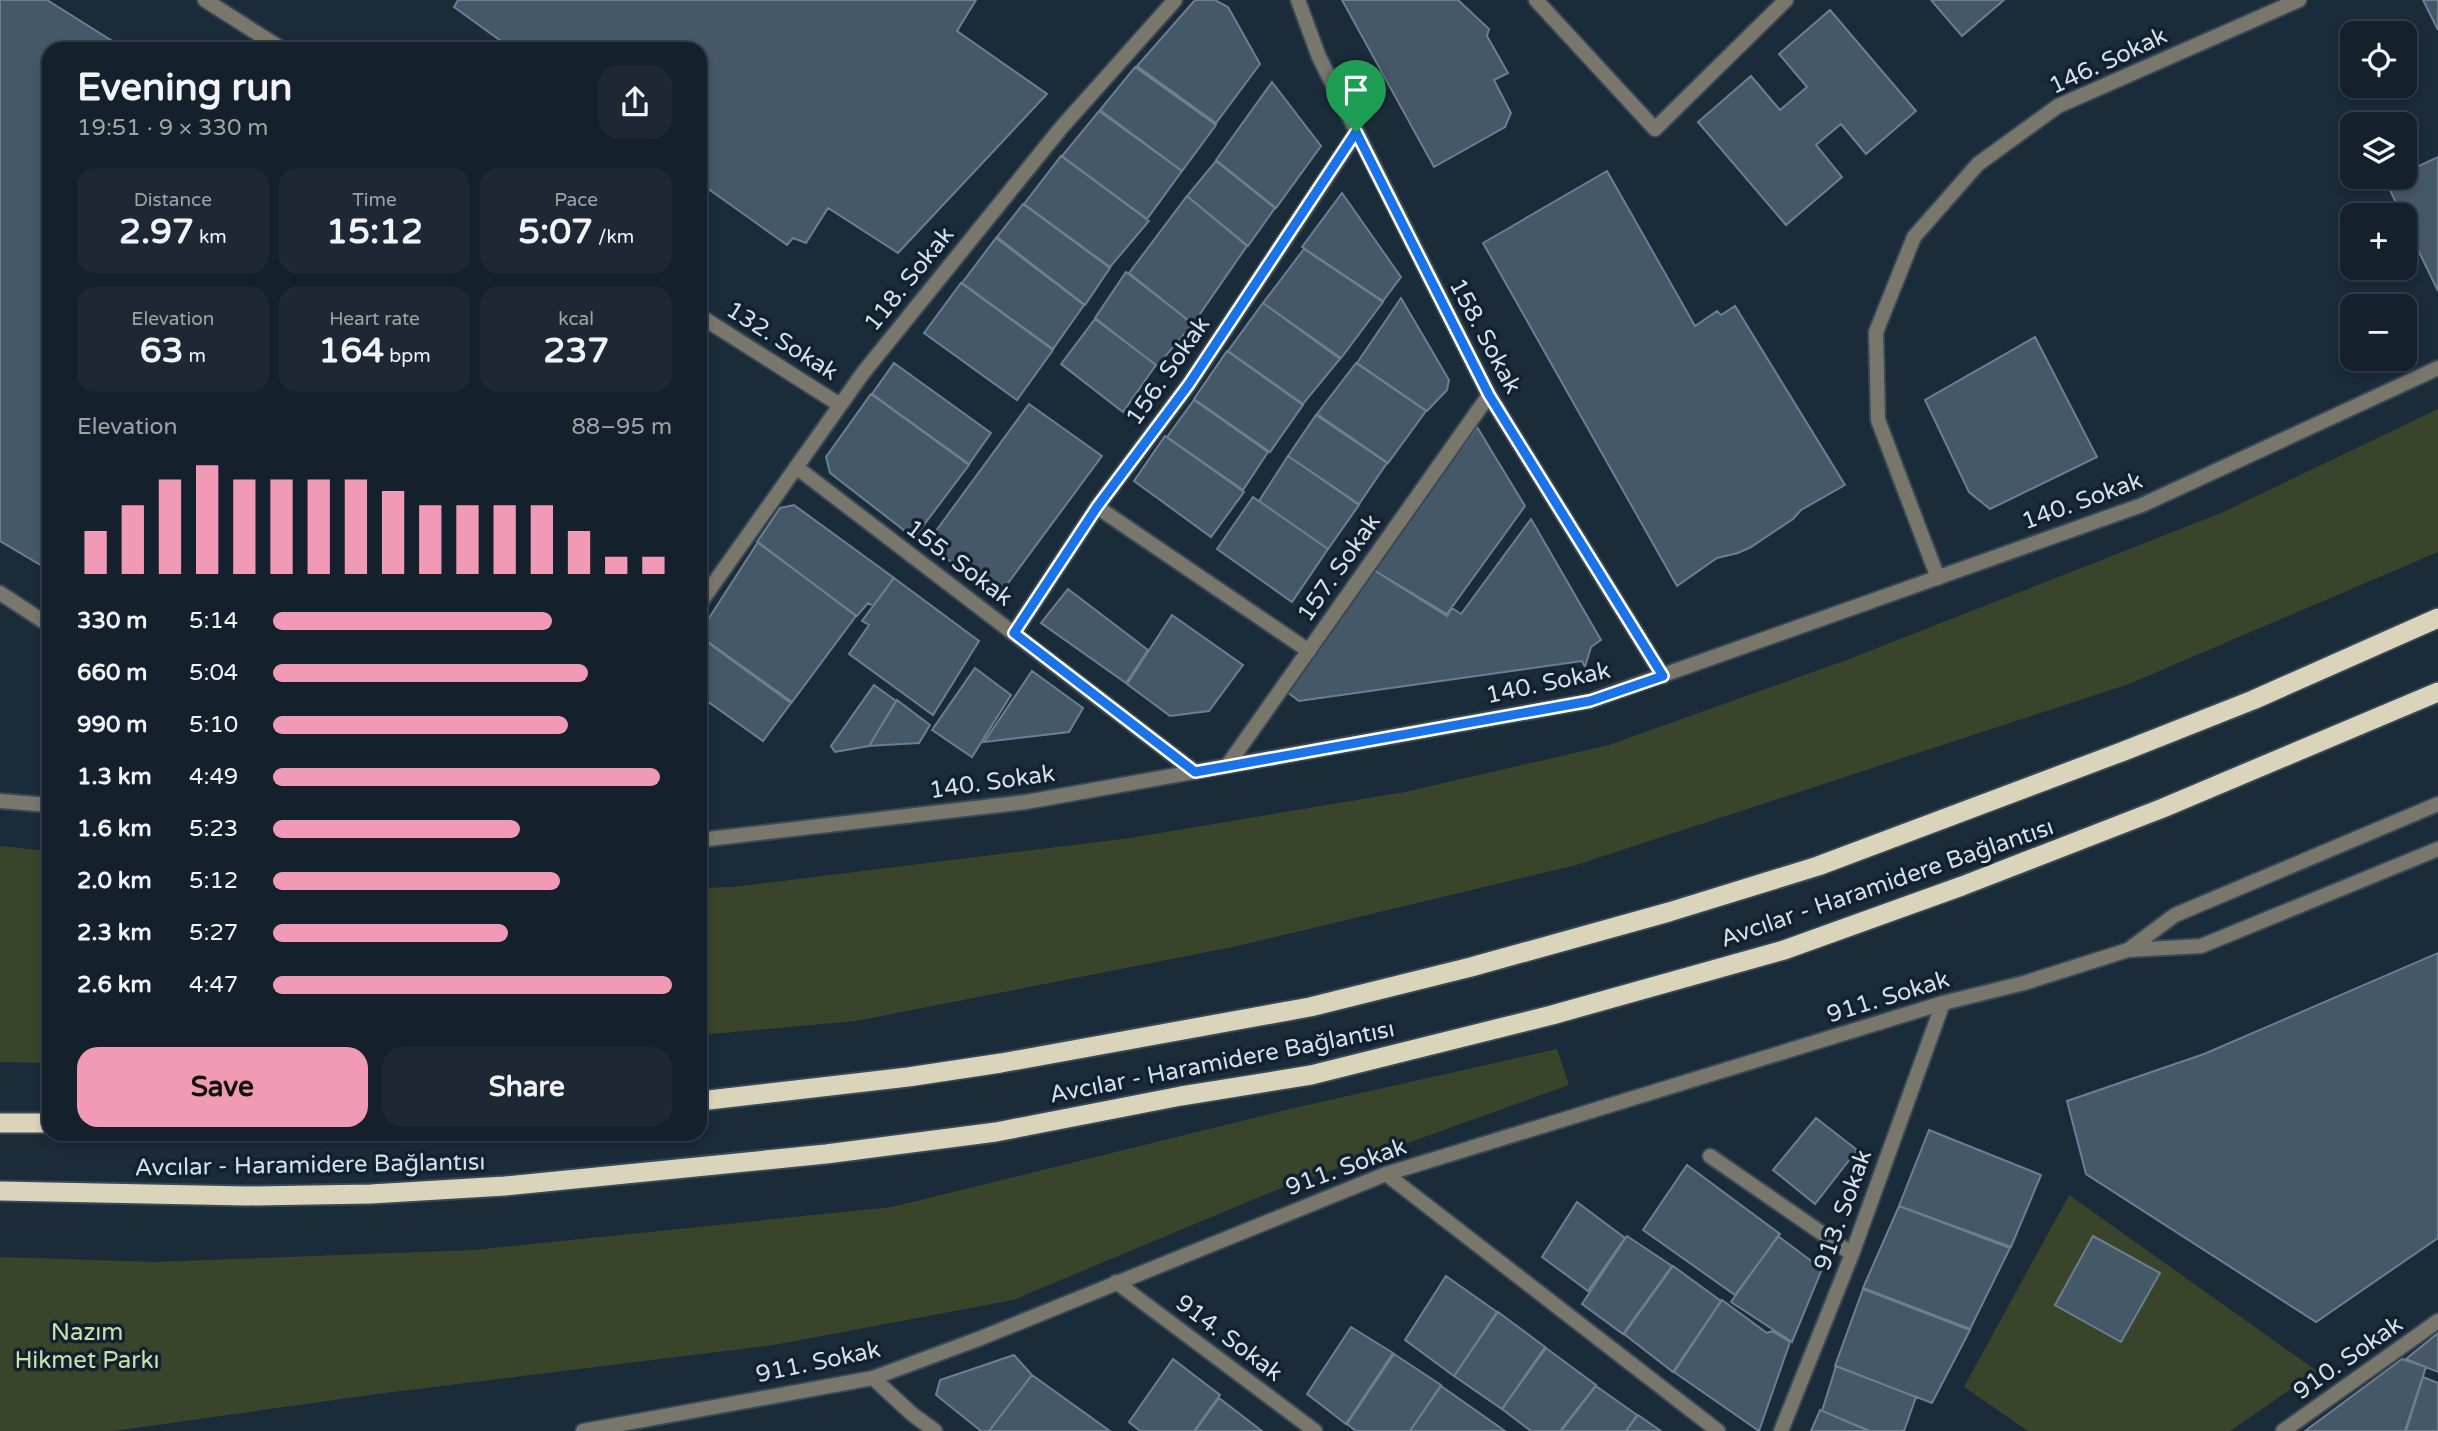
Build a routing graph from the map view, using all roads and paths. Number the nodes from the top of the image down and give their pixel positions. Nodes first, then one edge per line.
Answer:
1 (205, 0) edge
2 (1175, 0) edge
3 (1298, 0) edge
4 (1536, 0) edge
5 (1786, 0) edge
6 (2299, 0) edge
7 (271, 42) edge
8 (1356, 132) junction
9 (707, 320) edge
10 (2438, 368) edge
11 (1489, 395) junction
12 (840, 405) junction
13 (796, 467) junction
14 (1097, 507) junction
15 (1938, 578) junction
16 (0, 593) edge
17 (707, 593) edge
18 (2438, 618) edge
19 (42, 620) edge
20 (1014, 633) junction
21 (1309, 651) junction
22 (1663, 676) junction
23 (2438, 692) edge
24 (1227, 766) junction
25 (1195, 772) junction
26 (0, 801) edge
27 (2438, 804) edge
28 (42, 805) edge
29 (707, 839) edge
30 (2438, 849) edge
31 (2128, 950) junction
32 (1943, 1003) junction
33 (707, 1100) edge
34 (0, 1122) edge
35 (42, 1123) edge
36 (1710, 1156) dead end
37 (1386, 1174) junction
38 (0, 1191) edge
39 (1852, 1254) junction
40 (1116, 1282) junction
41 (2438, 1321) edge
42 (873, 1378) junction
43 (583, 1431) edge
44 (935, 1431) edge
45 (1315, 1431) edge
46 (1718, 1431) edge
47 (1781, 1431) edge
48 (2283, 1431) edge

1 - 7 street
2 - 12 street, 118. Sokak
3 - 8 street, 158. Sokak
4 - 5 street
6 - 15 street, 146. Sokak
8 - 11 street, 158. Sokak
8 - 14 street, 156. Sokak
9 - 12 street, 132. Sokak
10 - 15 street, 140. Sokak
11 - 21 street, 157. Sokak
11 - 22 street, 158. Sokak
12 - 13 street, 118. Sokak
13 - 17 street, 118. Sokak
13 - 20 street, 155. Sokak
14 - 20 street, 156. Sokak
14 - 21 street
15 - 22 street, 140. Sokak
16 - 19 street
18 - 33 highway, Avcılar - Haramidere Bağlantısı
20 - 25 street, 155. Sokak
21 - 24 street, 157. Sokak
22 - 24 street, 140. Sokak
23 - 38 highway, Avcılar - Haramidere Bağlantısı
24 - 25 street, 140. Sokak
25 - 29 street, 140. Sokak
26 - 28 street
27 - 31 street, 911. Sokak
30 - 31 street, 911. Sokak
31 - 32 street, 911. Sokak
32 - 37 street, 911. Sokak
32 - 39 street, 913. Sokak
34 - 35 highway
36 - 39 street
37 - 40 street, 911. Sokak
37 - 46 street
39 - 47 street, 913. Sokak
40 - 42 street, 911. Sokak
40 - 45 street, 914. Sokak
41 - 48 street, 910. Sokak
42 - 43 street, 911. Sokak
42 - 44 street

